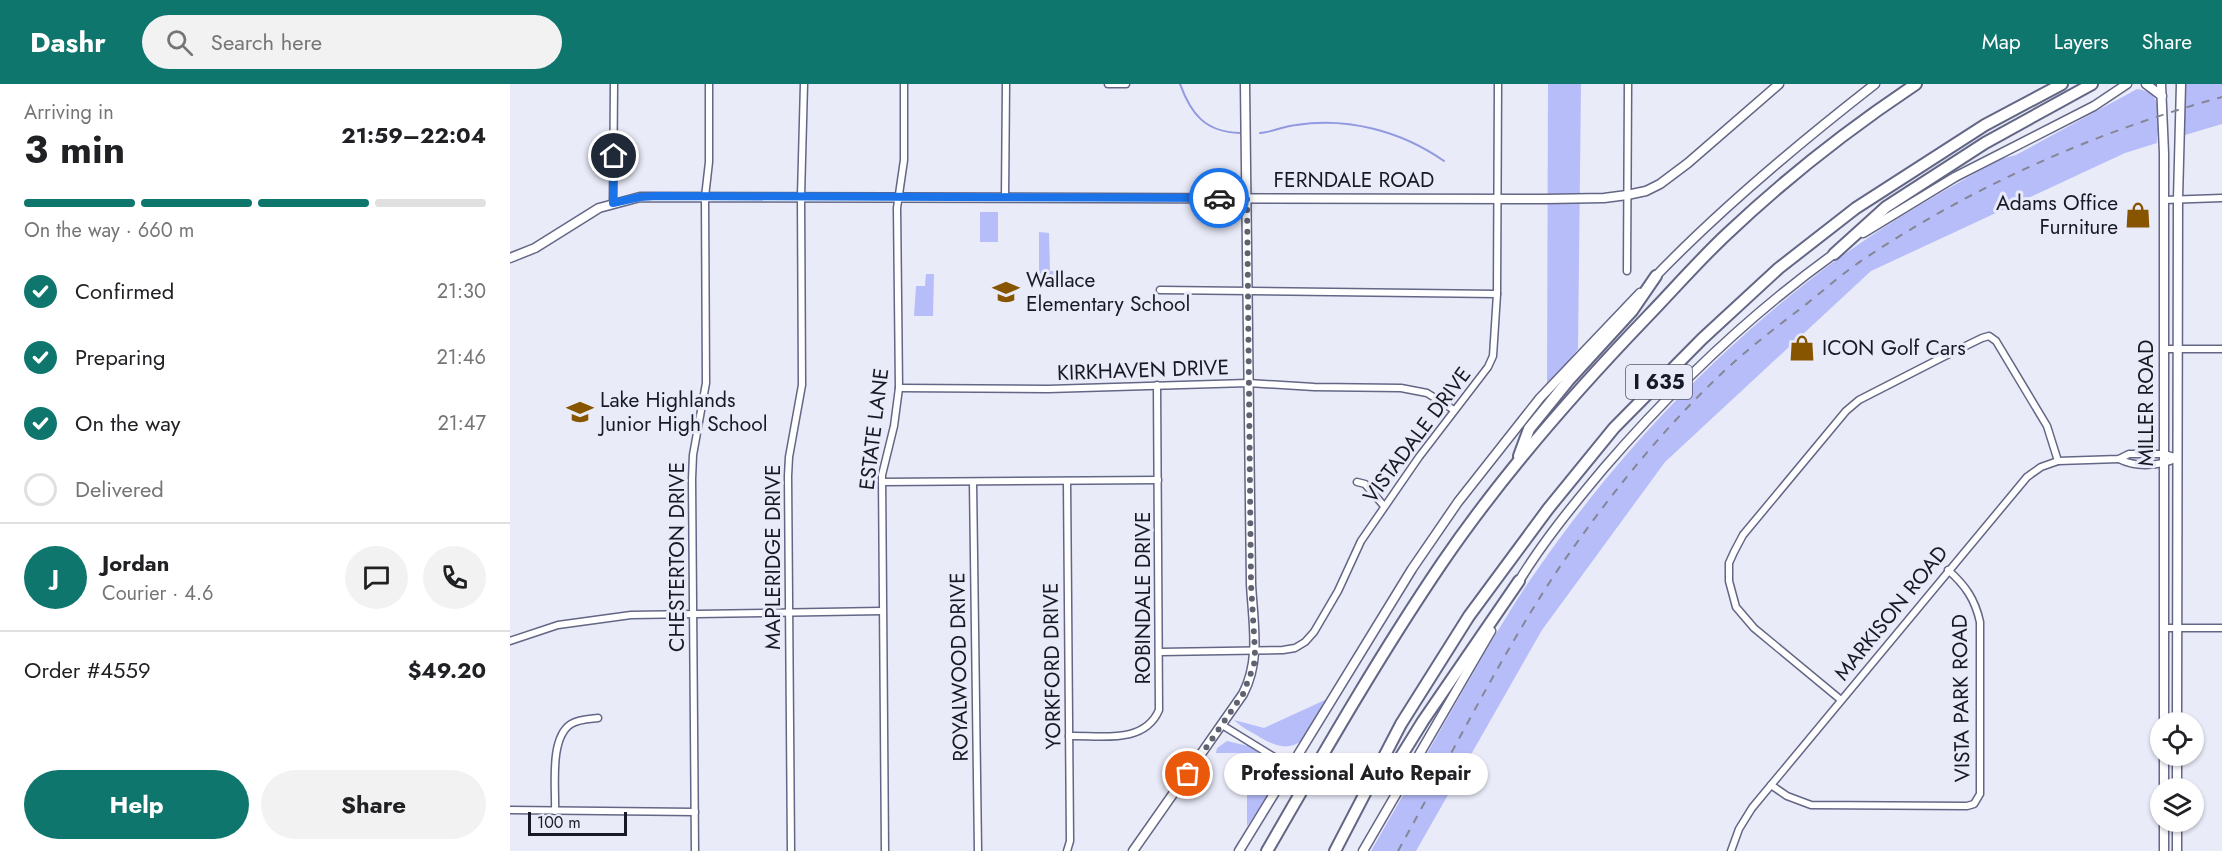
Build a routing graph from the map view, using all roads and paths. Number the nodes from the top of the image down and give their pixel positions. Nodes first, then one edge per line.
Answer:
1 (614, 84) edge
2 (709, 84) edge
3 (804, 84) edge
4 (904, 84) edge
5 (1006, 84) edge
6 (1108, 84) edge
7 (1126, 84) edge
8 (1245, 84) edge
9 (1498, 84) edge
10 (1628, 84) edge
11 (1779, 84) edge
12 (1875, 84) edge
13 (1916, 84) edge
14 (2062, 84) edge
15 (2092, 84) edge
16 (2127, 84) edge
17 (2146, 84) edge
18 (2161, 84) edge
19 (2181, 84) edge
20 (2162, 96) junction
21 (1628, 195) junction
22 (705, 196) junction
23 (801, 196) junction
24 (899, 196) junction
25 (1005, 198) junction
26 (1247, 198) junction
27 (2222, 198) edge
28 (1497, 199) junction
29 (2178, 199) junction
30 (2164, 200) junction
31 (613, 203) junction
32 (1834, 254) junction
33 (510, 258) edge
34 (1627, 271) dead end
35 (1656, 276) junction
36 (1160, 291) dead end
37 (1247, 291) junction
38 (1497, 294) junction
39 (2164, 349) junction
40 (2178, 349) junction
41 (2222, 349) edge
42 (1248, 383) junction
43 (1157, 385) junction
44 (899, 388) junction
45 (1454, 410) junction
46 (2164, 454) junction
47 (2178, 458) junction
48 (2119, 459) junction
49 (2058, 461) junction
50 (1517, 462) junction
51 (2164, 464) junction
52 (1158, 480) junction
53 (1067, 481) junction
54 (882, 482) junction
55 (1357, 482) dead end
56 (974, 483) junction
57 (1384, 506) junction
58 (1948, 570) junction
59 (1519, 581) junction
60 (882, 611) junction
61 (788, 612) junction
62 (693, 613) junction
63 (2164, 628) junction
64 (2178, 628) junction
65 (2222, 628) edge
66 (510, 641) edge
67 (1255, 651) junction
68 (1160, 652) junction
69 (1841, 700) junction
70 (2164, 712) edge
71 (2177, 712) edge
72 (598, 718) dead end
73 (1222, 725) junction
74 (1069, 736) junction
75 (1292, 768) junction
76 (1771, 784) junction
77 (1367, 791) junction
78 (510, 810) edge
79 (555, 810) junction
80 (695, 812) junction
81 (2164, 832) edge
82 (2177, 832) edge
83 (695, 851) edge
84 (791, 851) edge
85 (885, 851) edge
86 (978, 851) edge
87 (1067, 851) edge
88 (1133, 851) edge
89 (1239, 851) edge
90 (1267, 851) edge
91 (1335, 851) edge
92 (1363, 851) edge
93 (1731, 851) edge
94 (2164, 851) edge
95 (2177, 851) edge

1 - 31 street
2 - 22 street, CHESTERTON DRIVE
3 - 23 street, MAPLERIDGE DRIVE
4 - 24 street, ESTATE LANE
5 - 25 street
6 - 7 street
8 - 26 main road
9 - 28 street, VISTADALE DRIVE
10 - 21 street
11 - 21 main road, FERNDALE ROAD
12 - 35 main road
13 - 50 highway, I 635
14 - 77 highway, I 635
15 - 32 highway
16 - 32 main road
17 - 20 main road
18 - 20 main road, MILLER ROAD
19 - 29 main road, MILLER ROAD
20 - 30 main road, MILLER ROAD
21 - 28 main road, FERNDALE ROAD
21 - 34 street
22 - 23 main road, FERNDALE ROAD
22 - 31 main road, FERNDALE ROAD
22 - 62 street, CHESTERTON DRIVE
23 - 24 main road, FERNDALE ROAD
23 - 61 street, MAPLERIDGE DRIVE
24 - 25 main road, FERNDALE ROAD
24 - 44 street, ESTATE LANE
25 - 26 main road, FERNDALE ROAD
26 - 28 main road, FERNDALE ROAD
26 - 37 main road
27 - 29 street
28 - 38 street, VISTADALE DRIVE
29 - 30 street
29 - 40 main road, MILLER ROAD
30 - 39 main road, MILLER ROAD
31 - 33 main road, FERNDALE ROAD
32 - 59 main road
35 - 50 highway
35 - 75 main road
36 - 37 street
37 - 38 street
37 - 42 main road
38 - 45 street, VISTADALE DRIVE
39 - 40 street
39 - 46 main road, MILLER ROAD
40 - 41 street
40 - 47 main road, MILLER ROAD
42 - 43 street, KIRKHAVEN DRIVE
42 - 45 street, KIRKHAVEN DRIVE
42 - 67 main road
43 - 44 street, KIRKHAVEN DRIVE
43 - 52 street, ROBINDALE DRIVE
44 - 54 street, ESTATE LANE
45 - 57 street, VISTADALE DRIVE
46 - 47 street, MARKISON ROAD
46 - 48 street, MARKISON ROAD
46 - 51 main road, MILLER ROAD
47 - 51 street, MARKISON ROAD
47 - 64 main road, MILLER ROAD
48 - 49 street, MARKISON ROAD
48 - 51 street, MARKISON ROAD
49 - 58 street, MARKISON ROAD
49 - 69 street
50 - 90 highway, I 635
51 - 63 main road, MILLER ROAD
52 - 53 street
52 - 68 street, ROBINDALE DRIVE
53 - 56 street
53 - 74 street, YORKFORD DRIVE
54 - 56 street
54 - 60 street, ESTATE LANE
55 - 57 street
56 - 86 street, ROYALWOOD DRIVE
57 - 67 street, VISTADALE DRIVE
58 - 69 street, MARKISON ROAD
58 - 76 street, VISTA PARK ROAD
59 - 77 highway
59 - 92 main road
60 - 61 street
60 - 85 street, ESTATE LANE
61 - 62 street
61 - 84 street, MAPLERIDGE DRIVE
62 - 66 street
62 - 80 street, CHESTERTON DRIVE
63 - 64 street
63 - 70 main road, MILLER ROAD
64 - 65 street
64 - 71 main road, MILLER ROAD
67 - 68 street, VISTADALE DRIVE
67 - 73 main road
68 - 74 street, ROBINDALE DRIVE
69 - 76 street, MARKISON ROAD
72 - 79 street
73 - 75 street
73 - 88 main road
74 - 87 street, YORKFORD DRIVE
75 - 89 main road
76 - 93 street, MARKISON ROAD
77 - 91 highway, I 635
78 - 79 street
79 - 80 street
80 - 83 street, CHESTERTON DRIVE
81 - 94 main road
82 - 95 main road

